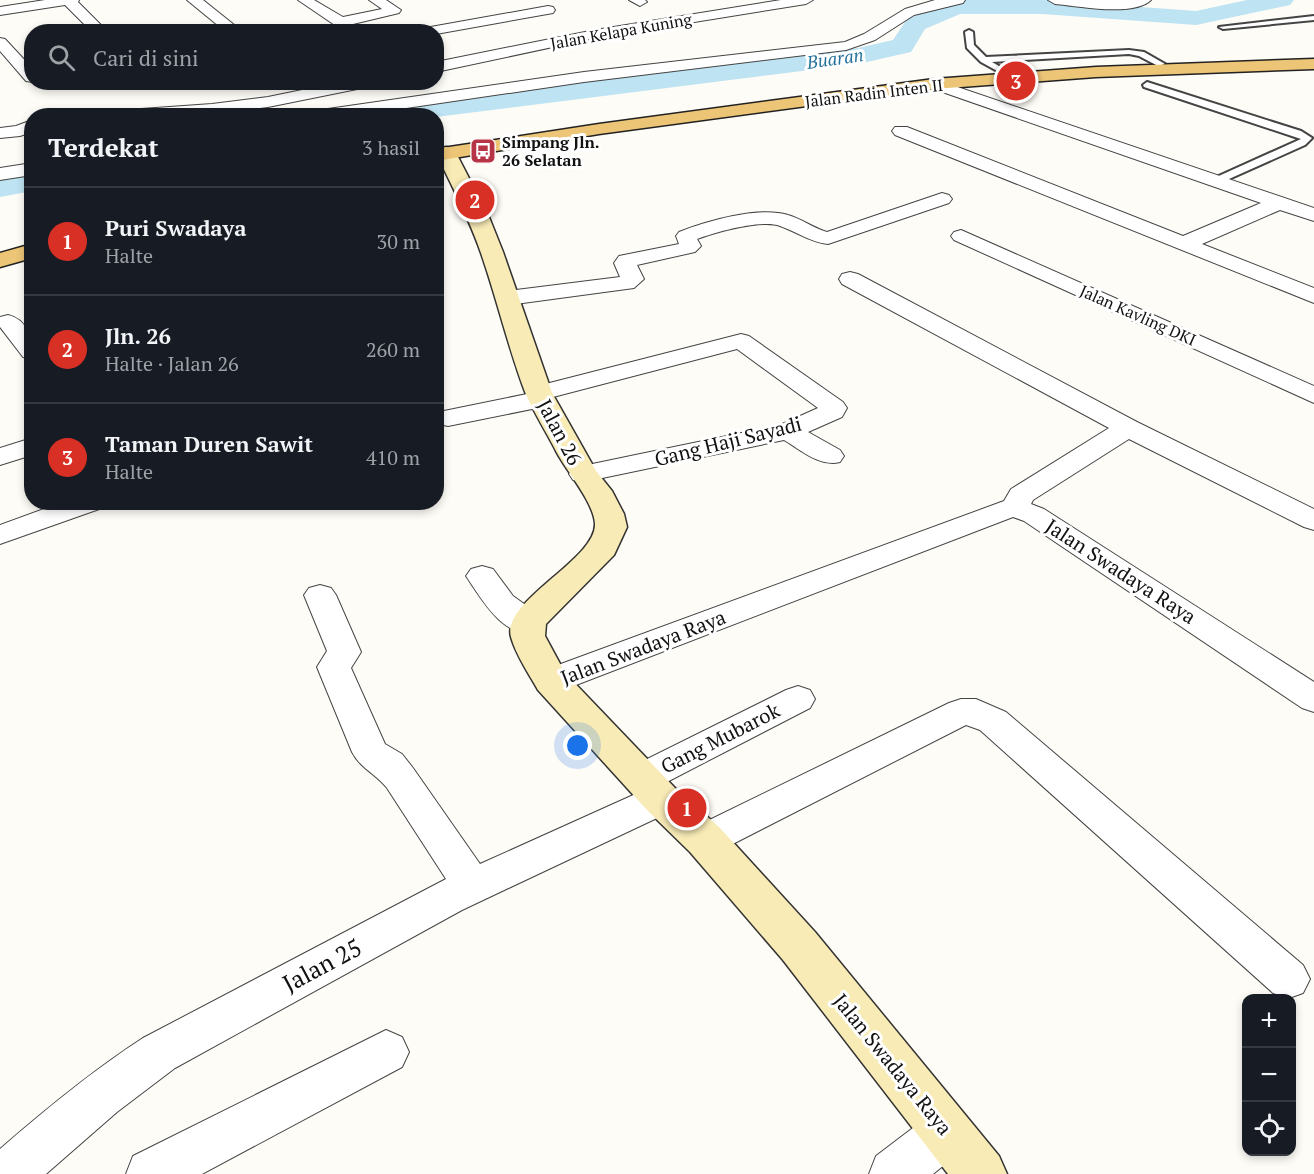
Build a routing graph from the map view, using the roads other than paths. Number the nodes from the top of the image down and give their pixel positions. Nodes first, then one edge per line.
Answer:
1 (70, 0) edge
2 (194, 0) edge
3 (305, 0) edge
4 (376, 0) edge
5 (806, 0) edge
6 (958, 0) edge
7 (1055, 0) edge
8 (1143, 0) edge
9 (37, 2) edge
10 (506, 5) dead end
11 (526, 7) edge
12 (0, 11) edge
13 (1314, 18) edge
14 (341, 22) junction
15 (92, 24) edge
16 (226, 24) edge
17 (344, 24) edge
18 (444, 27) edge
19 (1223, 27) dead end
20 (574, 31) junction
21 (969, 32) dead end
22 (0, 42) edge
23 (1314, 56) edge
24 (984, 60) junction
25 (1161, 64) junction
26 (1314, 64) edge
27 (444, 66) edge
28 (24, 69) edge
29 (1000, 71) junction
30 (934, 84) junction
31 (1148, 85) dead end
32 (315, 90) edge
33 (332, 90) edge
34 (319, 93) junction
35 (291, 98) junction
36 (219, 108) edge
37 (303, 108) edge
38 (366, 108) edge
39 (24, 120) edge
40 (0, 122) edge
41 (595, 125) junction
42 (24, 129) edge
43 (901, 131) dead end
44 (0, 133) edge
45 (444, 150) edge
46 (444, 158) edge
47 (24, 170) edge
48 (0, 174) edge
49 (1216, 181) junction
50 (942, 199) dead end
51 (1279, 202) junction
52 (1314, 215) edge
53 (961, 236) dead end
54 (24, 240) edge
55 (1183, 244) junction
56 (0, 245) edge
57 (24, 253) edge
58 (0, 260) edge
59 (850, 279) dead end
60 (1314, 296) edge
61 (508, 298) junction
62 (24, 317) edge
63 (4, 323) edge
64 (24, 344) edge
65 (1314, 395) edge
66 (541, 396) junction
67 (448, 418) dead end
68 (1128, 428) junction
69 (788, 431) junction
70 (24, 449) edge
71 (830, 456) dead end
72 (0, 457) edge
73 (583, 474) junction
74 (1015, 507) junction
75 (69, 510) edge
76 (1314, 521) edge
77 (1, 533) edge
78 (482, 576) dead end
79 (320, 595) dead end
80 (529, 624) junction
81 (551, 681) junction
82 (798, 699) dead end
83 (1314, 699) edge
84 (652, 788) junction
85 (705, 840) junction
86 (472, 885) junction
87 (1288, 979) dead end
88 (386, 1052) dead end
89 (947, 1132) junction
90 (9, 1174) edge
91 (151, 1174) edge
92 (894, 1174) edge
93 (981, 1174) edge

1 - 9 street
1 - 15 street
2 - 16 street
3 - 14 street
4 - 14 street
5 - 20 street, Jalan Kelapa Kuning
6 - 38 street
7 - 8 street
9 - 12 street
10 - 11 street
11 - 18 street
11 - 20 street
13 - 19 lane
14 - 17 street
20 - 27 street, Jalan Kelapa Kuning
21 - 24 lane
22 - 28 street
23 - 25 main road, Jalan Radin Inten II
24 - 25 lane
24 - 29 lane
25 - 29 main road, Jalan Radin Inten II
26 - 30 main road, Jalan Radin Inten II
29 - 41 main road, Jalan Radin Inten II
30 - 41 main road, Jalan Radin Inten II
30 - 49 street
31 - 49 lane
32 - 34 street
33 - 34 street
34 - 35 street
35 - 36 street
35 - 37 street
39 - 40 street
41 - 45 main road, Jalan Radin Inten II
42 - 44 street
43 - 55 street
46 - 61 street, Jalan 26
47 - 48 street
49 - 51 street
50 - 61 street
51 - 52 street
51 - 55 street
53 - 65 street, Jalan Kavling DKI
54 - 56 main road
55 - 60 street
57 - 58 main road
59 - 68 street
61 - 66 street, Jalan 26
62 - 63 street
63 - 64 street
66 - 67 street
66 - 69 street, Gang Haji Sayadi
66 - 73 street, Jalan 26
68 - 74 street
68 - 76 street
69 - 71 street
69 - 73 street, Gang Haji Sayadi
70 - 72 street
73 - 80 street, Jalan 26
74 - 81 street, Jalan Swadaya Raya
74 - 83 street, Jalan Swadaya Raya
75 - 77 street
78 - 80 street
79 - 86 street
80 - 81 street
81 - 84 street, Jalan Swadaya Raya
82 - 84 street, Gang Mubarok
84 - 85 street, Jalan Swadaya Raya
84 - 86 street, Jalan 25
85 - 87 street
85 - 89 street, Jalan Swadaya Raya
86 - 90 street, Jalan 25
88 - 91 street
89 - 92 street
89 - 93 street, Jalan Swadaya Raya

